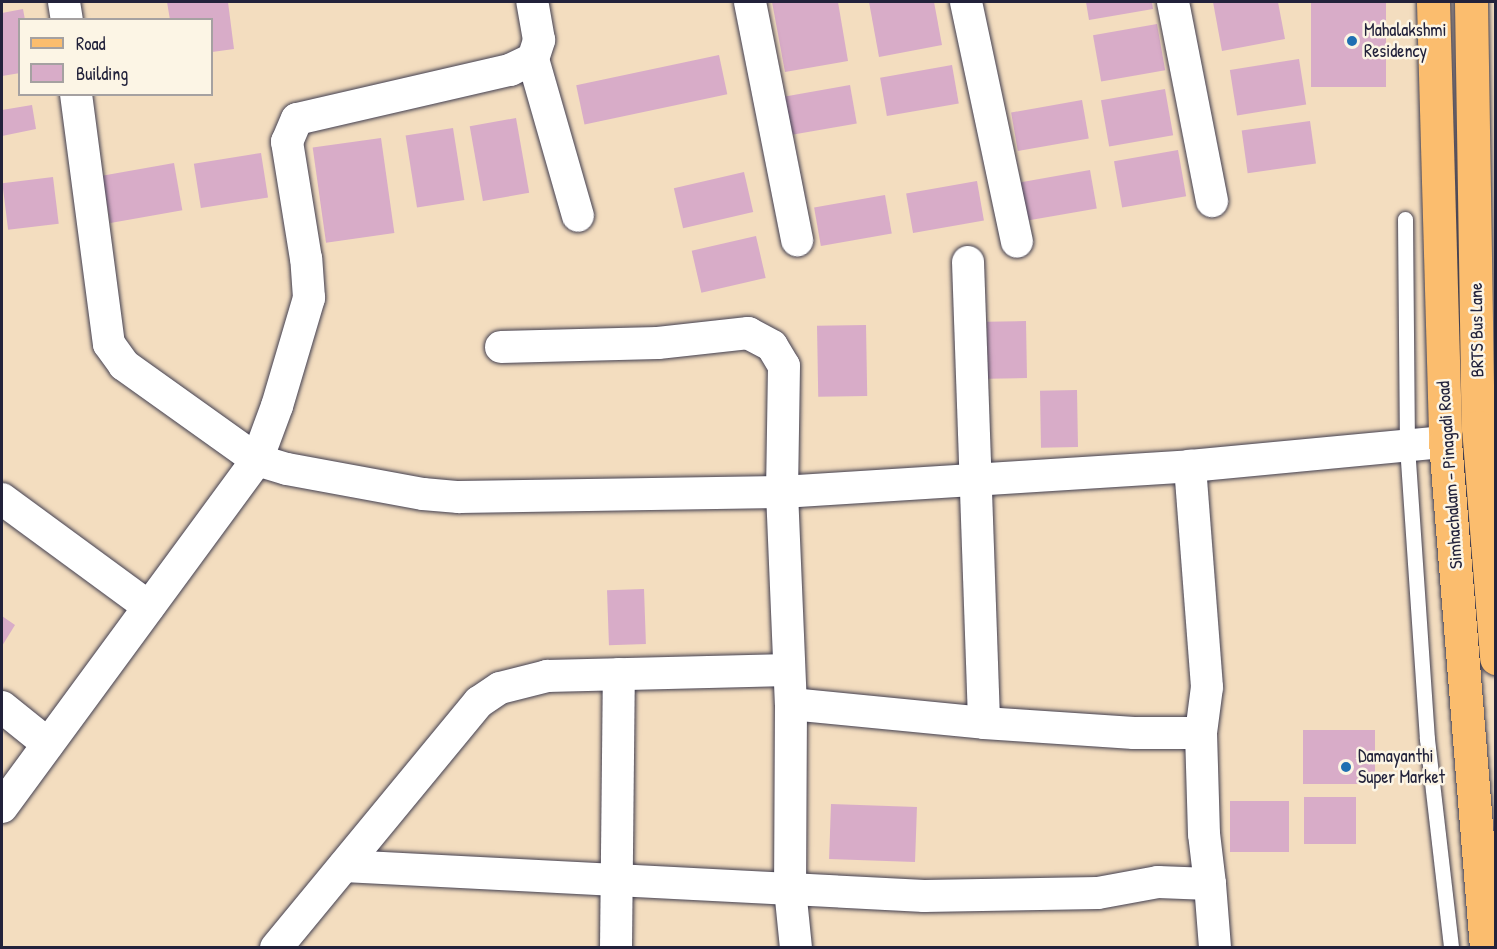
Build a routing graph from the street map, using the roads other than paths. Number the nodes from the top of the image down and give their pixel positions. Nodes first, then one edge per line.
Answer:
1 (64, 2) edge
2 (532, 2) edge
3 (750, 2) edge
4 (966, 2) edge
5 (1173, 2) edge
6 (1433, 2) edge
7 (1471, 2) edge
8 (67, 18) edge
9 (533, 59) junction
10 (76, 96) edge
11 (1212, 201) dead end
12 (578, 216) dead end
13 (1405, 219) dead end
14 (797, 240) dead end
15 (1017, 242) dead end
16 (968, 262) dead end
17 (501, 347) dead end
18 (1444, 442) junction
19 (1407, 446) junction
20 (257, 460) junction
21 (1190, 466) junction
22 (976, 479) junction
23 (782, 492) junction
24 (2, 499) edge
25 (149, 607) junction
26 (1496, 658) edge
27 (789, 670) junction
28 (619, 674) junction
29 (790, 704) junction
30 (2, 707) edge
31 (984, 723) junction
32 (1201, 733) junction
33 (48, 744) junction
34 (2, 807) edge
35 (344, 866) junction
36 (617, 882) junction
37 (1210, 884) junction
38 (790, 889) junction
39 (276, 948) edge
40 (616, 948) edge
41 (796, 948) edge
42 (1215, 948) edge
43 (1451, 948) edge
44 (1485, 948) edge

1 - 8 street
2 - 9 street
3 - 14 street
4 - 15 street
5 - 11 street
6 - 18 main road, Simhachalam - Pinagadi Road
7 - 26 main road, BRTS Bus Lane
9 - 12 street
9 - 20 street
10 - 20 street
13 - 19 lane
16 - 22 street
17 - 23 street
18 - 19 street
18 - 44 main road, Simhachalam - Pinagadi Road
19 - 21 street
19 - 43 lane
20 - 23 street
20 - 25 street
21 - 22 street
21 - 32 street
22 - 23 street
22 - 31 street
23 - 27 street
24 - 25 street
25 - 33 street
27 - 28 street
27 - 29 street
28 - 35 street
28 - 36 street
29 - 31 street
29 - 38 street
30 - 33 street
31 - 32 street
32 - 37 street
33 - 34 street
35 - 36 street
35 - 39 street
36 - 38 street
36 - 40 street
37 - 38 street
37 - 42 street
38 - 41 street

